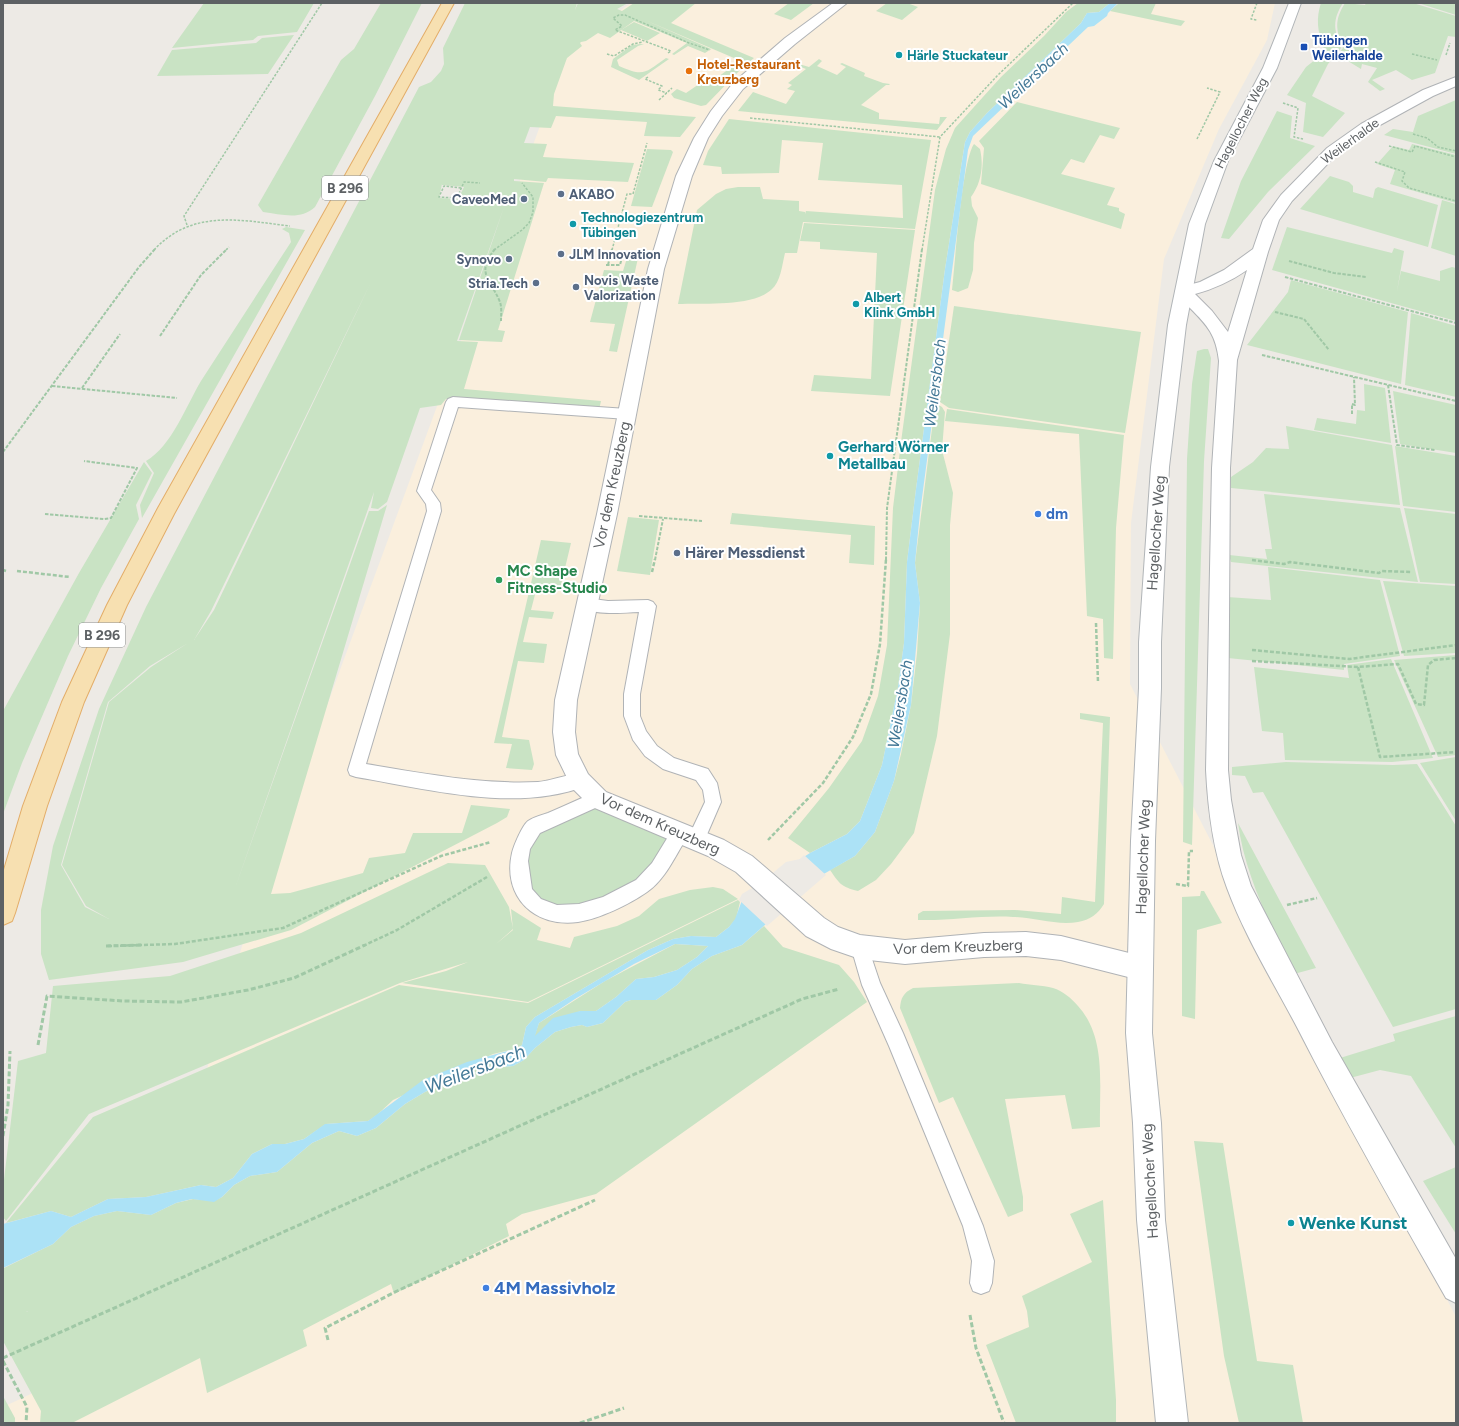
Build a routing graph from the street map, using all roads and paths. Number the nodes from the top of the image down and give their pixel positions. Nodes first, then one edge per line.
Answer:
1 (322, 3) edge
2 (448, 3) edge
3 (841, 3) edge
4 (1073, 3) edge
5 (1295, 3) edge
6 (646, 42) junction
7 (1450, 43) dead end
8 (710, 50) dead end
9 (668, 53) dead end
10 (607, 54) dead end
11 (1412, 54) dead end
12 (648, 77) dead end
13 (1456, 81) edge
14 (672, 88) dead end
15 (1207, 88) dead end
16 (667, 93) junction
17 (1256, 93) junction
18 (659, 100) dead end
19 (716, 114) junction
20 (1410, 133) dead end
21 (940, 138) junction
22 (1197, 140) dead end
23 (647, 143) dead end
24 (1387, 145) dead end
25 (1336, 149) junction
26 (1456, 151) edge
27 (1456, 157) edge
28 (1375, 162) dead end
29 (480, 183) dead end
30 (522, 183) dead end
31 (461, 188) junction
32 (1456, 201) edge
33 (187, 225) junction
34 (322, 230) junction
35 (229, 247) dead end
36 (1260, 252) junction
37 (1284, 259) dead end
38 (620, 265) dead end
39 (1255, 269) junction
40 (1366, 278) dead end
41 (1183, 292) junction
42 (1276, 312) dead end
43 (501, 321) dead end
44 (1456, 323) edge
45 (120, 334) dead end
46 (160, 336) dead end
47 (1329, 350) dead end
48 (1274, 358) dead end
49 (1228, 361) junction
50 (1354, 376) junction
51 (1388, 385) junction
52 (52, 386) junction
53 (82, 388) junction
54 (177, 398) dead end
55 (1456, 401) edge
56 (627, 414) junction
57 (1352, 414) dead end
58 (1435, 450) dead end
59 (3, 452) edge
60 (84, 461) dead end
61 (45, 514) dead end
62 (635, 516) dead end
63 (663, 518) junction
64 (702, 521) dead end
65 (1263, 562) dead end
66 (17, 571) dead end
67 (652, 572) dead end
68 (1410, 572) dead end
69 (70, 577) dead end
70 (586, 604) junction
71 (1096, 623) dead end
72 (1456, 645) edge
73 (1218, 653) junction
74 (1456, 658) edge
75 (1358, 667) junction
76 (1098, 682) dead end
77 (1456, 752) edge
78 (580, 781) junction
79 (598, 799) junction
80 (688, 836) junction
81 (525, 842) junction
82 (750, 869) junction
83 (3, 913) edge
84 (106, 946) dead end
85 (860, 947) junction
86 (1140, 967) junction
87 (871, 985) junction
88 (38, 1045) dead end
89 (10, 1051) dead end
90 (3, 1136) edge
91 (595, 1200) dead end
92 (981, 1283) joint
93 (1456, 1288) edge
94 (328, 1340) dead end
95 (3, 1360) edge
96 (624, 1408) dead end
97 (26, 1423) edge
98 (580, 1423) edge
99 (1004, 1423) edge
100 (1172, 1423) edge

1 - 33 path
2 - 34 main road, B 296
3 - 19 street, Vor dem Kreuzberg
4 - 21 path
5 - 17 street, Hagellocher Weg
6 - 8 path
6 - 9 path
6 - 10 path
7 - 11 path
12 - 16 path
13 - 25 street, Weilerhalde
14 - 16 path
15 - 22 path
16 - 18 path
17 - 25 path
17 - 41 street, Hagellocher Weg
19 - 21 path
19 - 56 street, Vor dem Kreuzberg
20 - 26 path
21 - 82 path
23 - 38 path
24 - 27 path
25 - 36 street, Weilerhalde
28 - 32 path
29 - 31 path
30 - 43 path
31 - 31 path
33 - 34 path
33 - 52 path
34 - 83 main road, B 296
35 - 46 path
36 - 39 street, Weilerhalde
36 - 41 street
37 - 40 path
39 - 44 path
39 - 49 street, Weilerhalde
41 - 49 street
41 - 86 street, Hagellocher Weg
42 - 47 path
45 - 53 path
48 - 50 path
49 - 73 street
50 - 51 path
50 - 57 path
51 - 55 path
51 - 58 path
52 - 53 path
52 - 59 path
53 - 54 path
56 - 70 street, Vor dem Kreuzberg
56 - 78 lane
60 - 61 path
62 - 63 path
63 - 64 path
63 - 67 path
65 - 68 path
66 - 69 path
70 - 78 street, Vor dem Kreuzberg
70 - 80 lane
71 - 76 path
72 - 73 path
73 - 75 path
73 - 93 street
74 - 75 path
75 - 77 path
78 - 79 street, Vor dem Kreuzberg
79 - 80 street, Vor dem Kreuzberg
79 - 81 lane
80 - 81 lane
80 - 82 street, Vor dem Kreuzberg
81 - 84 path
81 - 88 path
82 - 85 street, Vor dem Kreuzberg
85 - 86 street, Vor dem Kreuzberg
85 - 87 lane
86 - 100 street, Hagellocher Weg
87 - 92 lane
87 - 95 path
89 - 90 path
91 - 94 path
92 - 99 path
95 - 97 path
96 - 98 path

